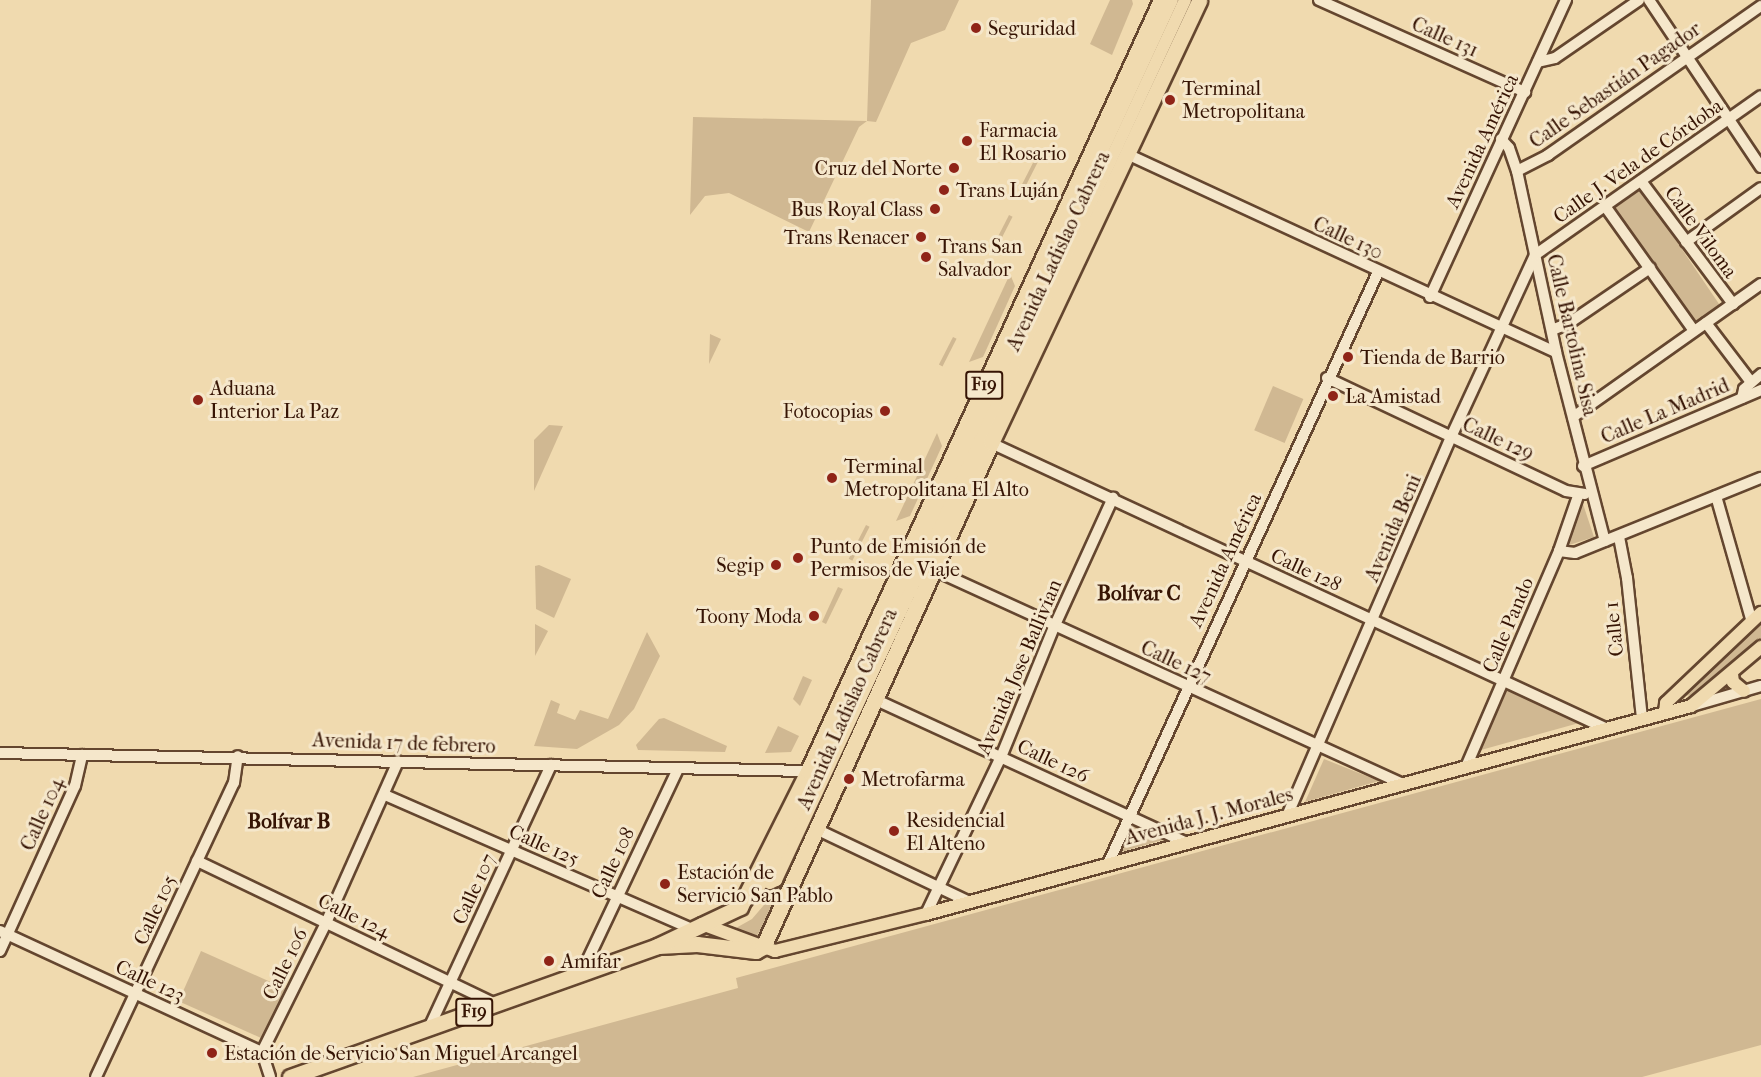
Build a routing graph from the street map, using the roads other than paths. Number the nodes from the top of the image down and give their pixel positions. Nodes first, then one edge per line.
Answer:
1 (1161, 0) edge
2 (1172, 0) edge
3 (1185, 0) edge
4 (1199, 0) edge
5 (1319, 0) edge
6 (1566, 0) edge
7 (1639, 0) edge
8 (1649, 0) edge
9 (1761, 6) edge
10 (1687, 58) junction
11 (1538, 62) junction
12 (1525, 92) junction
13 (1761, 96) edge
14 (1728, 120) junction
15 (1501, 139) junction
16 (1127, 154) junction
17 (1761, 166) edge
18 (1517, 171) junction
19 (1641, 181) junction
20 (1761, 188) edge
21 (1605, 206) junction
22 (1686, 242) junction
23 (1535, 255) junction
24 (1650, 268) junction
25 (1378, 272) junction
26 (1761, 284) edge
27 (1430, 297) junction
28 (1733, 304) junction
29 (1706, 323) junction
30 (1504, 330) junction
31 (1552, 330) junction
32 (1694, 331) junction
33 (1556, 352) junction
34 (1761, 374) edge
35 (1327, 378) junction
36 (1751, 382) junction
37 (1761, 390) edge
38 (1742, 398) junction
39 (1573, 417) junction
40 (1451, 437) junction
41 (990, 443) junction
42 (1583, 466) junction
43 (1761, 478) edge
44 (1589, 493) junction
45 (1578, 496) junction
46 (1716, 496) junction
47 (1113, 498) junction
48 (1619, 537) junction
49 (1605, 542) junction
50 (1559, 551) junction
51 (1244, 561) junction
52 (934, 570) junction
53 (1756, 618) edge
54 (1373, 621) junction
55 (1055, 625) junction
56 (1761, 647) edge
57 (1732, 674) junction
58 (1504, 681) junction
59 (1761, 686) edge
60 (1186, 687) junction
61 (1744, 691) junction
62 (874, 699) junction
63 (1692, 706) junction
64 (868, 713) junction
65 (1665, 713) junction
66 (1642, 719) junction
67 (1607, 729) junction
68 (848, 730) junction
69 (1316, 747) junction
70 (0, 753) edge
71 (82, 754) junction
72 (238, 756) junction
73 (1001, 757) junction
74 (847, 760) junction
75 (398, 761) junction
76 (551, 765) junction
77 (1466, 767) junction
78 (678, 768) junction
79 (808, 771) junction
80 (1403, 784) junction
81 (385, 795) junction
82 (1130, 816) junction
83 (1287, 816) junction
84 (816, 829) junction
85 (1185, 842) junction
86 (511, 851) junction
87 (197, 861) junction
88 (1108, 864) junction
89 (771, 879) junction
90 (940, 886) junction
91 (617, 897) junction
92 (970, 902) junction
93 (740, 907) junction
94 (926, 914) junction
95 (326, 923) junction
96 (695, 926) junction
97 (4, 932) edge
98 (657, 946) junction
99 (763, 948) junction
100 (0, 951) edge
101 (581, 974) junction
102 (450, 982) junction
103 (136, 994) junction
104 (495, 1004) junction
105 (429, 1028) junction
106 (262, 1052) junction
107 (96, 1077) edge
108 (270, 1077) edge
109 (290, 1077) edge

1 - 79 highway, Avenida Ladislao Cabrera / F19
2 - 89 main road, Avenida Ladislao Cabrera / F19
3 - 68 main road, Avenida Ladislao Cabrera / F19
4 - 16 highway, Avenida Ladislao Cabrera / F19
5 - 12 street, Calle 131
6 - 11 street, Avenida América
7 - 11 street
8 - 10 street
9 - 10 street, Calle Sebastián Pagador
10 - 14 street
10 - 18 street, Calle Sebastián Pagador
11 - 12 street, Avenida América
12 - 15 street, Avenida América
13 - 14 street, Calle J. Vela de Córdoba
14 - 17 street
14 - 19 street, Calle J. Vela de Córdoba
15 - 18 street, Calle Bartolina Sisa
15 - 27 street, Avenida América
16 - 25 street, Calle 130
16 - 41 highway, Avenida Ladislao Cabrera / F19
18 - 23 street, Calle Bartolina Sisa
19 - 21 street, Calle J. Vela de Córdoba
19 - 22 street, Calle Viloma
20 - 22 street
21 - 23 street, Calle J. Vela de Córdoba
21 - 24 street
22 - 28 street, Calle Viloma
23 - 30 street, Avenida Beni
23 - 31 street, Calle Bartolina Sisa
24 - 31 street
24 - 32 street
25 - 27 street, Calle 130
25 - 35 street, Avenida América
26 - 28 street
27 - 30 street, Calle 130
28 - 29 street
29 - 32 street
29 - 36 street
30 - 33 street, Calle 130
30 - 40 street, Avenida Beni
31 - 33 street, Calle Bartolina Sisa
32 - 39 street
33 - 39 street, Calle Bartolina Sisa
34 - 36 street
35 - 40 street, Calle 129
35 - 51 street, Avenida América
36 - 38 street
37 - 38 street, Calle La Madrid
38 - 42 street, Calle La Madrid
39 - 42 street, Calle Bartolina Sisa
40 - 45 street, Calle 129
40 - 54 street, Avenida Beni
41 - 47 street, Calle 128
41 - 52 highway, Avenida Ladislao Cabrera / F19
42 - 44 street, Calle Bartolina Sisa
43 - 46 street
44 - 45 street
44 - 49 street, Calle Bartolina Sisa
45 - 50 street, Calle Pando
46 - 48 street
46 - 53 street
47 - 51 street, Calle 128
47 - 55 street, Avenida Jose Ballivian
48 - 49 street
48 - 66 street, Calle 1
49 - 50 street
50 - 58 street, Calle Pando
51 - 54 street, Calle 128
51 - 60 street, Avenida América
52 - 55 street, Calle 127
52 - 62 highway, Avenida Ladislao Cabrera / F19
53 - 65 main road
54 - 58 street, Calle 128
54 - 69 street, Avenida Beni
55 - 60 street, Calle 127
55 - 73 street, Avenida Jose Ballivian
56 - 57 main road
57 - 61 main road
57 - 63 main road
58 - 67 street, Calle 128
58 - 77 street, Calle Pando
59 - 61 street
60 - 69 street, Calle 127
60 - 82 street, Avenida América
61 - 63 street
62 - 64 highway, Avenida Ladislao Cabrera / F19
62 - 73 street, Calle 126
63 - 65 main road, Avenida J. J. Morales
64 - 68 highway
64 - 74 highway, Avenida Ladislao Cabrera / F19
65 - 66 main road, Avenida J. J. Morales
66 - 67 main road, Avenida J. J. Morales
67 - 77 main road, Avenida J. J. Morales
68 - 74 highway
68 - 89 main road, Avenida Ladislao Cabrera / F19
69 - 80 street, Calle 127
69 - 83 street, Avenida Beni
70 - 71 street, Avenida 17 de febrero
71 - 72 street, Avenida 17 de febrero
71 - 97 street, Calle 104
72 - 75 street, Avenida 17 de febrero
72 - 87 street, Calle 105
73 - 82 street, Calle 126
73 - 90 street, Avenida Jose Ballivian
74 - 84 highway, Avenida Ladislao Cabrera / F19
75 - 76 street, Avenida 17 de febrero
75 - 81 street, Calle 106
76 - 78 street, Avenida 17 de febrero
76 - 86 street, Calle 107
77 - 80 main road, Avenida J. J. Morales
78 - 79 street, Avenida 17 de febrero
78 - 91 street, Calle 108
79 - 93 highway, Avenida Ladislao Cabrera / F19
80 - 83 main road, Avenida J. J. Morales
81 - 86 street, Calle 125
81 - 95 street, Calle 106
82 - 85 street, Calle 126
82 - 88 street, Avenida América
83 - 85 main road, Avenida J. J. Morales
84 - 90 street
84 - 99 highway, Avenida Ladislao Cabrera / F19
85 - 88 main road, Avenida J. J. Morales
86 - 91 street, Calle 125
86 - 102 street, Calle 107
87 - 95 street, Calle 124
87 - 103 street, Calle 105
88 - 92 main road, Avenida J. J. Morales
89 - 93 main road, Avenida Ladislao Cabrera / F19
90 - 92 street
90 - 94 street, Avenida Jose Ballivian
91 - 96 street, Calle 125
91 - 101 street, Calle 108
92 - 94 main road, Avenida J. J. Morales
93 - 96 highway, Avenida Ladislao Cabrera / F19
94 - 99 main road, Avenida J. J. Morales
95 - 102 street, Calle 124
95 - 106 street, Calle 106
96 - 98 highway, Avenida Ladislao Cabrera / F19
96 - 99 main road
97 - 100 street, Calle 104
97 - 103 street, Calle 123
98 - 99 highway, Avenida Ladislao Cabrera / F19
98 - 101 highway, Avenida Ladislao Cabrera / F19
101 - 104 highway, Avenida Ladislao Cabrera / F19
102 - 104 street, Calle 124
102 - 105 street, Calle 107
103 - 106 street, Calle 123
103 - 107 street, Calle 105
104 - 105 highway, Avenida Ladislao Cabrera / F19
105 - 109 highway, Avenida Ladislao Cabrera / F19
106 - 108 street

